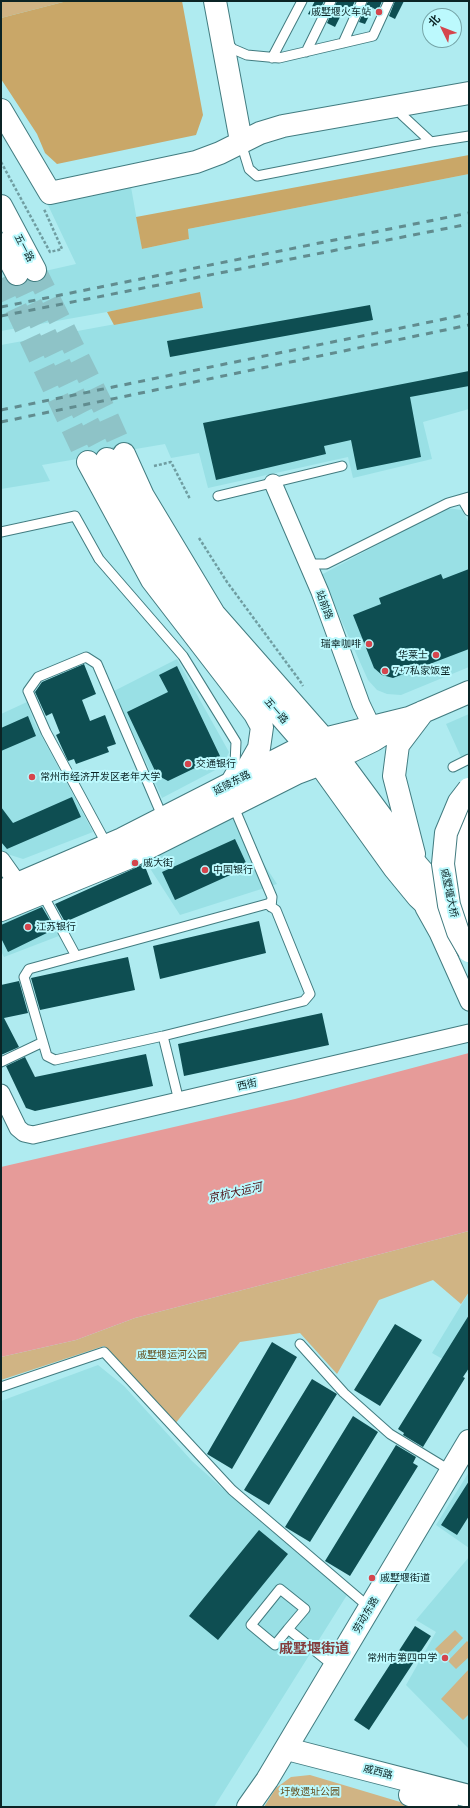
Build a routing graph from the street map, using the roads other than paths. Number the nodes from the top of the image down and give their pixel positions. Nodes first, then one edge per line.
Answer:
1 (215, 1) edge
2 (302, 1) edge
3 (331, 1) edge
4 (362, 1) edge
5 (389, 1) edge
6 (222, 39) junction
7 (343, 43) junction
8 (306, 52) junction
9 (272, 58) junction
10 (469, 93) edge
11 (399, 107) junction
12 (1, 110) edge
13 (469, 136) edge
14 (241, 141) junction
15 (431, 142) junction
16 (1, 206) edge
17 (1, 244) edge
18 (14, 274) edge
19 (106, 458) junction
20 (342, 466) dead end
21 (273, 483) junction
22 (218, 496) dead end
23 (466, 498) edge
24 (469, 511) edge
25 (1, 532) edge
26 (308, 564) junction
27 (469, 692) edge
28 (277, 712) junction
29 (416, 715) junction
30 (372, 728) junction
31 (315, 742) junction
32 (469, 759) edge
33 (328, 762) junction
34 (453, 766) dead end
35 (248, 769) junction
36 (469, 789) edge
37 (228, 793) junction
38 (164, 818) junction
39 (469, 818) edge
40 (107, 845) junction
41 (1, 860) edge
42 (417, 865) junction
43 (22, 892) edge
44 (418, 897) junction
45 (272, 907) junction
46 (1, 910) edge
47 (469, 914) edge
48 (469, 918) edge
49 (469, 945) edge
50 (469, 951) edge
51 (76, 956) junction
52 (469, 1002) edge
53 (469, 1033) edge
54 (163, 1036) junction
55 (43, 1042) junction
56 (1, 1062) edge
57 (1, 1093) edge
58 (179, 1101) junction
59 (300, 1344) dead end
60 (1, 1387) edge
61 (469, 1441) edge
62 (451, 1472) junction
63 (370, 1608) junction
64 (288, 1629) junction
65 (335, 1667) junction
66 (283, 1755) junction
67 (469, 1796) edge
68 (248, 1807) edge
69 (447, 1807) edge

1 - 6 main road
2 - 9 lane
3 - 8 lane
4 - 7 lane
5 - 7 lane
6 - 9 lane
6 - 14 main road
7 - 8 lane
8 - 9 lane
10 - 11 main road
11 - 14 main road
11 - 15 lane
12 - 14 main road
13 - 15 lane
14 - 15 lane
16 - 18 main road, 五一路
17 - 18 main road, 五一路
19 - 28 main road, 五一路
19 - 31 main road, 五一路
19 - 35 main road
20 - 21 lane
21 - 22 lane
21 - 26 street, 站前路
23 - 24 lane
23 - 26 lane
25 - 37 lane
26 - 30 street, 站前路
27 - 29 main road, 延陵东路
28 - 31 main road, 五一路
28 - 35 main road
29 - 30 main road, 延陵东路
29 - 33 main road, 延陵东路
29 - 42 main road
30 - 31 main road, 延陵东路
31 - 33 main road, 五一路
31 - 37 main road, 延陵东路
32 - 34 lane
33 - 37 main road, 延陵东路
33 - 42 main road, 五一路
33 - 44 main road, 五一路
35 - 37 main road
36 - 50 main road, 戚墅堰大桥, bridge
37 - 38 main road, 延陵东路
37 - 43 main road, 延陵东路
37 - 45 lane
38 - 40 main road, 延陵东路
38 - 40 lane
39 - 47 main road, 戚墅堰大桥
40 - 43 main road, 延陵东路
41 - 43 street
42 - 48 main road, 五一路
43 - 46 main road, 延陵东路
43 - 51 lane
44 - 49 main road, 五一路
44 - 52 street
45 - 51 lane
45 - 54 lane
51 - 55 lane
53 - 58 street, 西街
54 - 55 lane
54 - 58 lane
55 - 56 lane
57 - 58 street, 西街
59 - 62 lane
60 - 63 lane
61 - 62 main road, 劳动东路
62 - 63 main road, 劳动东路
63 - 65 main road, 劳动东路
64 - 64 lane
64 - 65 lane
65 - 66 main road, 劳动东路
66 - 67 main road, 戚西路
66 - 68 main road, 劳动东路
66 - 69 main road, 戚西路

